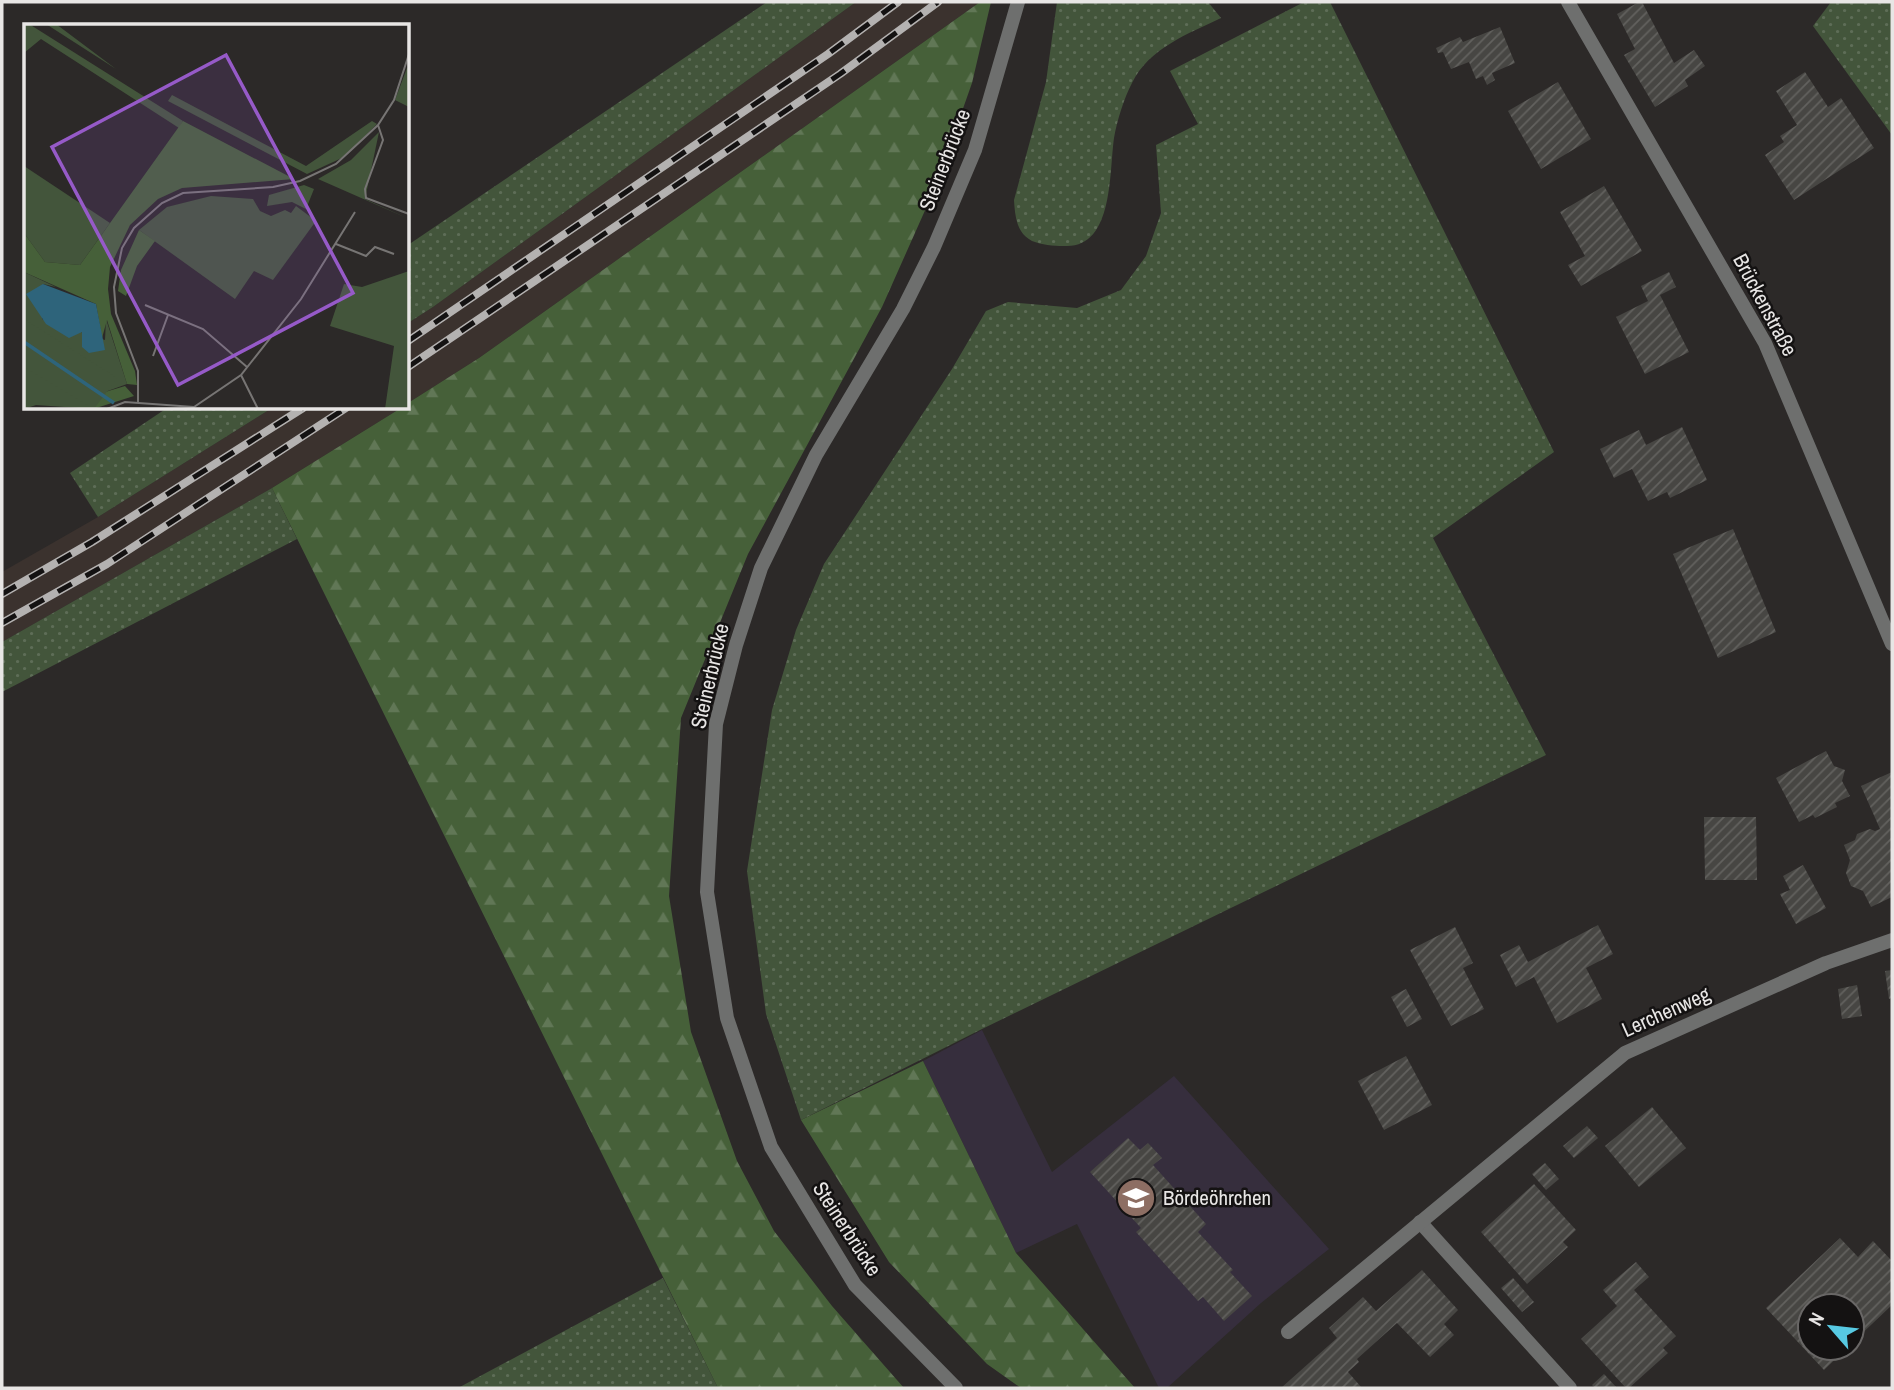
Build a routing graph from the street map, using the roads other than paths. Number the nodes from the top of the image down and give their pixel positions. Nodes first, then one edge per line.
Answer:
1 (1018, 2) edge
2 (1568, 2) edge
3 (1892, 644) edge
4 (1892, 940) edge
5 (1420, 1222) junction
6 (1288, 1332) dead end
7 (956, 1388) edge
8 (1570, 1388) edge

1 - 7 street, Steinerbrücke
2 - 3 street, Brückenstraße
4 - 5 street, Lerchenweg
5 - 6 street, Lerchenweg
5 - 8 street

